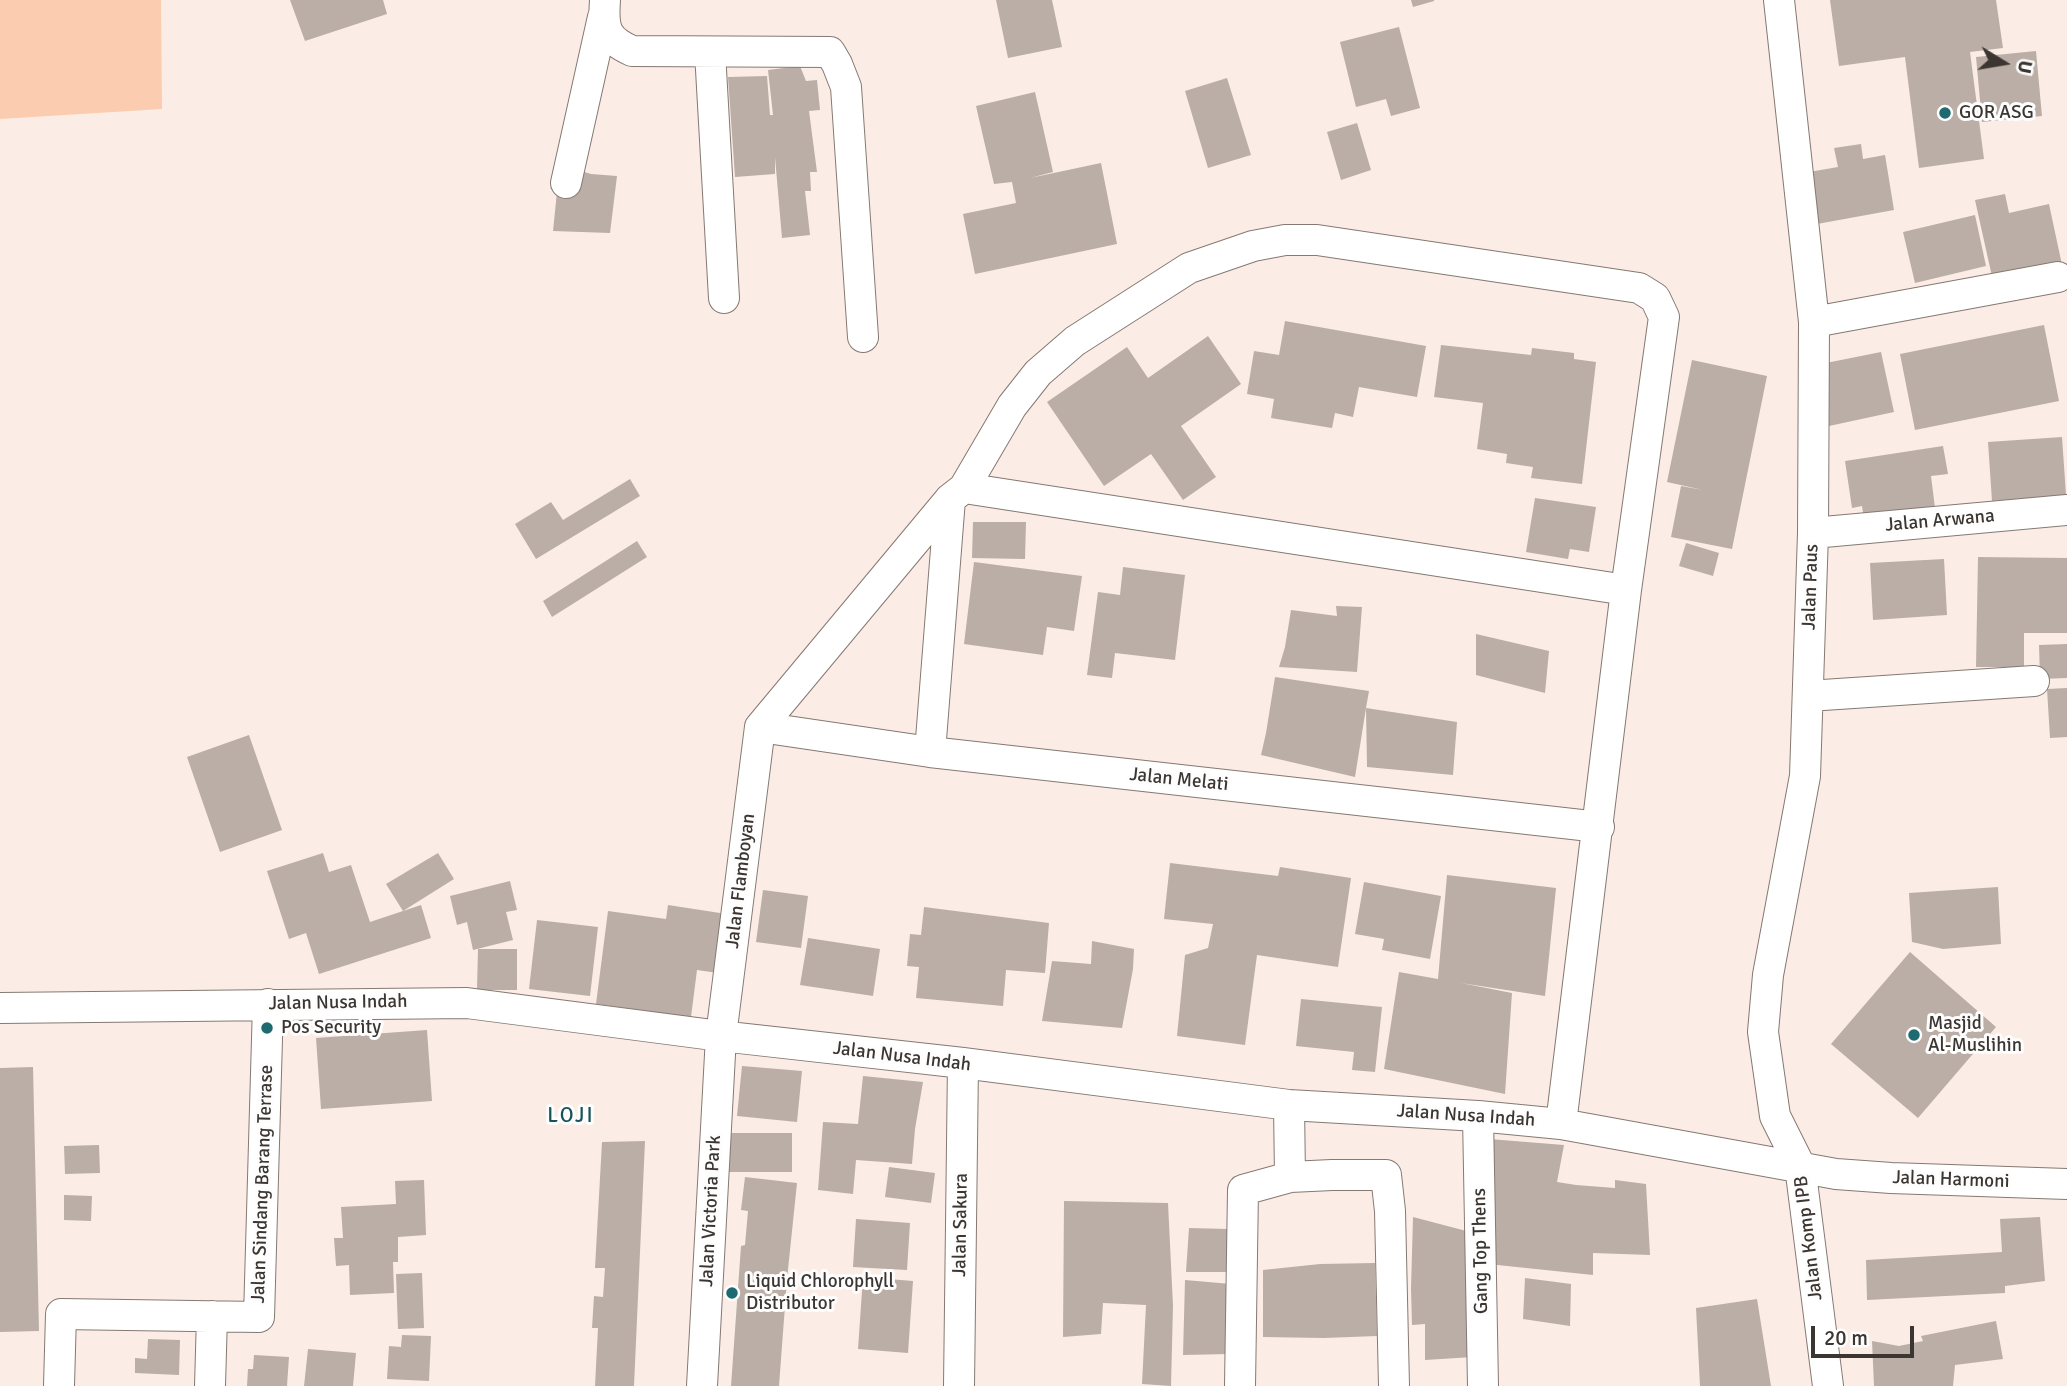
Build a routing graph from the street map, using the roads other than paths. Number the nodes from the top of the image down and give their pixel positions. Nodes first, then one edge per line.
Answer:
1 (1779, 0) edge
2 (604, 9) edge
3 (709, 52) junction
4 (566, 183) dead end
5 (2058, 277) dead end
6 (724, 298) dead end
7 (1814, 322) junction
8 (863, 337) dead end
9 (957, 493) junction
10 (2067, 510) edge
11 (1813, 533) junction
12 (1626, 590) junction
13 (2034, 681) dead end
14 (1808, 696) junction
15 (760, 727) junction
16 (930, 752) junction
17 (1599, 827) junction
18 (268, 1004) junction
19 (0, 1008) edge
20 (721, 1036) junction
21 (963, 1063) junction
22 (1289, 1105) junction
23 (1478, 1116) junction
24 (1561, 1124) junction
25 (1800, 1166) junction
26 (1836, 1174) joint
27 (1290, 1177) junction
28 (2067, 1184) edge
29 (212, 1316) junction
30 (59, 1386) edge
31 (210, 1386) edge
32 (702, 1386) edge
33 (959, 1386) edge
34 (1240, 1386) edge
35 (1394, 1386) edge
36 (1483, 1386) edge
37 (1828, 1386) edge

1 - 7 street, Jalan Paus
2 - 3 street
2 - 4 street
3 - 6 street
3 - 8 street
5 - 7 street
7 - 11 street, Jalan Paus
9 - 12 street
9 - 12 street
9 - 15 street
9 - 16 street
10 - 11 street, Jalan Arwana
11 - 14 street, Jalan Paus
12 - 17 street
13 - 14 street
14 - 25 street, Jalan Paus
15 - 16 street, Jalan Melati
15 - 20 street, Jalan Flamboyan
16 - 17 street, Jalan Melati
17 - 24 street
18 - 19 street, Jalan Nusa Indah
18 - 20 street, Jalan Nusa Indah
18 - 29 street, Jalan Sindang Barang Terrase
20 - 21 street, Jalan Nusa Indah
20 - 32 street, Jalan Victoria Park
21 - 22 street, Jalan Nusa Indah
21 - 33 street, Jalan Sakura
22 - 23 street, Jalan Nusa Indah
22 - 27 street
23 - 24 street, Jalan Nusa Indah
23 - 36 street, Gang Top Thens
24 - 25 street, Jalan Nusa Indah
25 - 26 street, Jalan Komp IPB
25 - 37 street, Jalan Komp IPB
26 - 28 street, Jalan Harmoni
27 - 34 street
27 - 35 street
29 - 30 street, Jalan Sindang Barang Terrase
29 - 31 street

